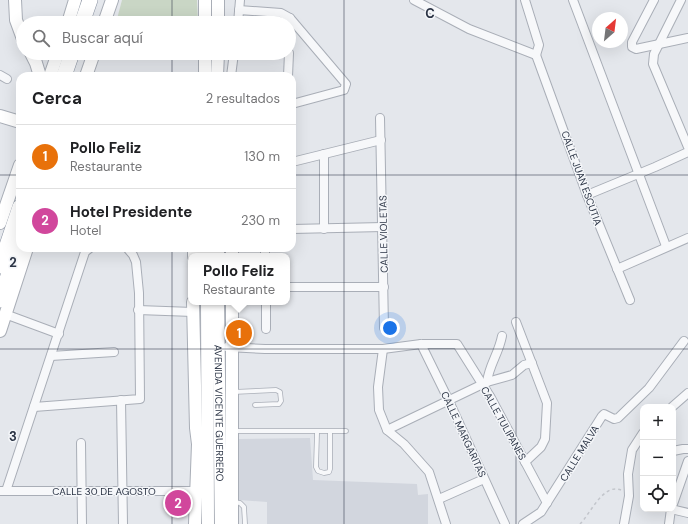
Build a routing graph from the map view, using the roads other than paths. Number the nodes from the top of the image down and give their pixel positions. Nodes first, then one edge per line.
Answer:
1 (15, 0) edge
2 (76, 0) edge
3 (90, 0) edge
4 (101, 0) edge
5 (112, 0) edge
6 (205, 0) edge
7 (218, 0) edge
8 (240, 0) edge
9 (414, 0) edge
10 (525, 0) edge
11 (573, 0) edge
12 (654, 0) edge
13 (681, 0) edge
14 (239, 10) junction
15 (70, 16) edge
16 (84, 16) edge
17 (95, 16) edge
18 (106, 16) edge
19 (205, 16) edge
20 (218, 16) edge
21 (239, 16) edge
22 (286, 16) edge
23 (16, 20) edge
24 (296, 25) edge
25 (688, 38) edge
26 (659, 45) junction
27 (536, 55) junction
28 (35, 60) edge
29 (38, 60) edge
30 (70, 60) edge
31 (81, 60) edge
32 (92, 60) edge
33 (205, 60) edge
34 (218, 60) edge
35 (233, 60) edge
36 (288, 60) edge
37 (54, 65) edge
38 (39, 72) edge
39 (65, 72) edge
40 (76, 72) edge
41 (87, 72) edge
42 (205, 72) edge
43 (217, 72) edge
44 (232, 72) edge
45 (288, 72) edge
46 (296, 103) edge
47 (0, 110) edge
48 (16, 115) edge
49 (0, 116) edge
50 (380, 118) dead end
51 (16, 121) edge
52 (381, 140) junction
53 (688, 147) edge
54 (688, 152) edge
55 (324, 154) junction
56 (296, 161) edge
57 (640, 173) junction
58 (16, 176) edge
59 (11, 190) junction
60 (587, 194) junction
61 (0, 206) edge
62 (16, 218) edge
63 (0, 223) edge
64 (383, 226) junction
65 (296, 229) edge
66 (324, 229) junction
67 (688, 238) edge
68 (666, 246) junction
69 (16, 252) edge
70 (26, 252) edge
71 (85, 252) edge
72 (130, 252) edge
73 (0, 266) edge
74 (617, 269) junction
75 (384, 286) junction
76 (290, 287) edge
77 (0, 300) edge
78 (630, 300) dead end
79 (207, 305) edge
80 (218, 305) edge
81 (232, 305) edge
82 (266, 305) edge
83 (193, 307) edge
84 (138, 310) junction
85 (5, 314) junction
86 (516, 322) dead end
87 (384, 328) dead end
88 (266, 329) dead end
89 (0, 331) edge
90 (59, 334) junction
91 (502, 336) dead end
92 (684, 341) dead end
93 (420, 344) junction
94 (218, 347) junction
95 (231, 348) junction
96 (383, 349) junction
97 (114, 352) dead end
98 (51, 356) junction
99 (532, 363) junction
100 (213, 367) junction
101 (485, 383) junction
102 (225, 393) junction
103 (688, 393) edge
104 (121, 400) junction
105 (449, 401) junction
106 (675, 404) edge
107 (255, 405) dead end
108 (34, 407) junction
109 (207, 426) junction
110 (387, 430) junction
111 (346, 431) dead end
112 (225, 432) junction
113 (330, 432) junction
114 (317, 433) junction
115 (640, 438) edge
116 (81, 443) dead end
117 (198, 444) junction
118 (688, 449) edge
119 (676, 450) edge
120 (688, 461) edge
121 (525, 462) junction
122 (484, 479) junction
123 (3, 491) edge
124 (201, 491) junction
125 (83, 492) junction
126 (122, 492) junction
127 (676, 495) edge
128 (439, 499) junction
129 (232, 502) junction
130 (548, 503) junction
131 (676, 510) edge
132 (671, 512) edge
133 (688, 513) edge
134 (82, 524) edge
135 (123, 524) edge
136 (195, 524) edge
137 (208, 524) edge
138 (221, 524) edge
139 (232, 524) edge
140 (245, 524) edge
141 (446, 524) edge
142 (505, 524) edge
143 (523, 524) edge
144 (624, 524) edge
145 (669, 524) edge

1 - 23 main road
2 - 15 main road
3 - 16 highway
4 - 17 highway
5 - 18 main road
6 - 19 main road
7 - 20 main road
8 - 14 street
9 - 27 street
10 - 27 street
11 - 57 street
12 - 26 street
13 - 26 street
14 - 21 street
14 - 22 street
24 - 46 street
25 - 26 street
26 - 53 street
27 - 60 street, CALLE JUAN ESCUTIA
28 - 38 main road
29 - 37 main road
30 - 39 highway
31 - 40 highway
32 - 41 main road
33 - 42 main road
34 - 43 main road
35 - 44 street
36 - 45 street
47 - 48 main road
49 - 51 main road
50 - 52 street, CALLE VIOLETAS
52 - 55 street
52 - 64 street, CALLE VIOLETAS
54 - 57 street
55 - 56 street
55 - 66 street
57 - 60 street
57 - 68 street
58 - 59 main road
59 - 61 main road
59 - 63 main road
60 - 74 street, CALLE JUAN ESCUTIA
62 - 73 highway
64 - 66 street
64 - 75 street, CALLE VIOLETAS
65 - 66 street
67 - 68 street
68 - 74 street
69 - 77 highway
70 - 85 main road
71 - 90 street
72 - 84 street
74 - 78 street, CALLE JUAN ESCUTIA
75 - 76 street
75 - 87 street, CALLE VIOLETAS
79 - 100 main road
80 - 94 main road, AVENIDA VICENTE GUERRERO
81 - 95 main road
82 - 88 street
83 - 84 street
83 - 117 main road
84 - 104 street
85 - 89 main road
85 - 90 street
86 - 99 street
90 - 98 street
91 - 101 street
92 - 130 street, CALLE MALVA
93 - 96 street
93 - 101 street, CALLE TULIPANES
93 - 105 street, CALLE MARGARITAS
94 - 95 street
94 - 100 main road, AVENIDA VICENTE GUERRERO
95 - 96 street
95 - 102 main road
96 - 110 street
97 - 98 street
98 - 108 street
99 - 101 street
99 - 121 street
100 - 102 main road, AVENIDA VICENTE GUERRERO
100 - 109 main road
101 - 105 street
101 - 121 street, CALLE TULIPANES
102 - 107 lane
102 - 112 main road
103 - 106 street
104 - 108 street
104 - 126 street
105 - 110 street
105 - 122 street, CALLE MARGARITAS
108 - 123 street
109 - 117 main road
109 - 124 main road
110 - 128 street
111 - 113 lane
112 - 114 lane
112 - 129 main road
112 - 138 main road, AVENIDA VICENTE GUERRERO
113 - 114 lane
113 - 114 lane
115 - 144 street
116 - 125 street
117 - 124 main road
118 - 119 street
120 - 127 street
121 - 130 street, CALLE TULIPANES
122 - 128 street
122 - 142 street, CALLE MARGARITAS
123 - 125 street, CALLE 30 DE AGOSTO
124 - 126 street, CALLE 30 DE AGOSTO
124 - 136 main road
124 - 137 main road
125 - 126 street, CALLE 30 DE AGOSTO
125 - 134 street
126 - 135 street
128 - 141 street
129 - 139 main road
129 - 140 lane
130 - 143 street, CALLE MALVA
131 - 133 street
132 - 145 street

